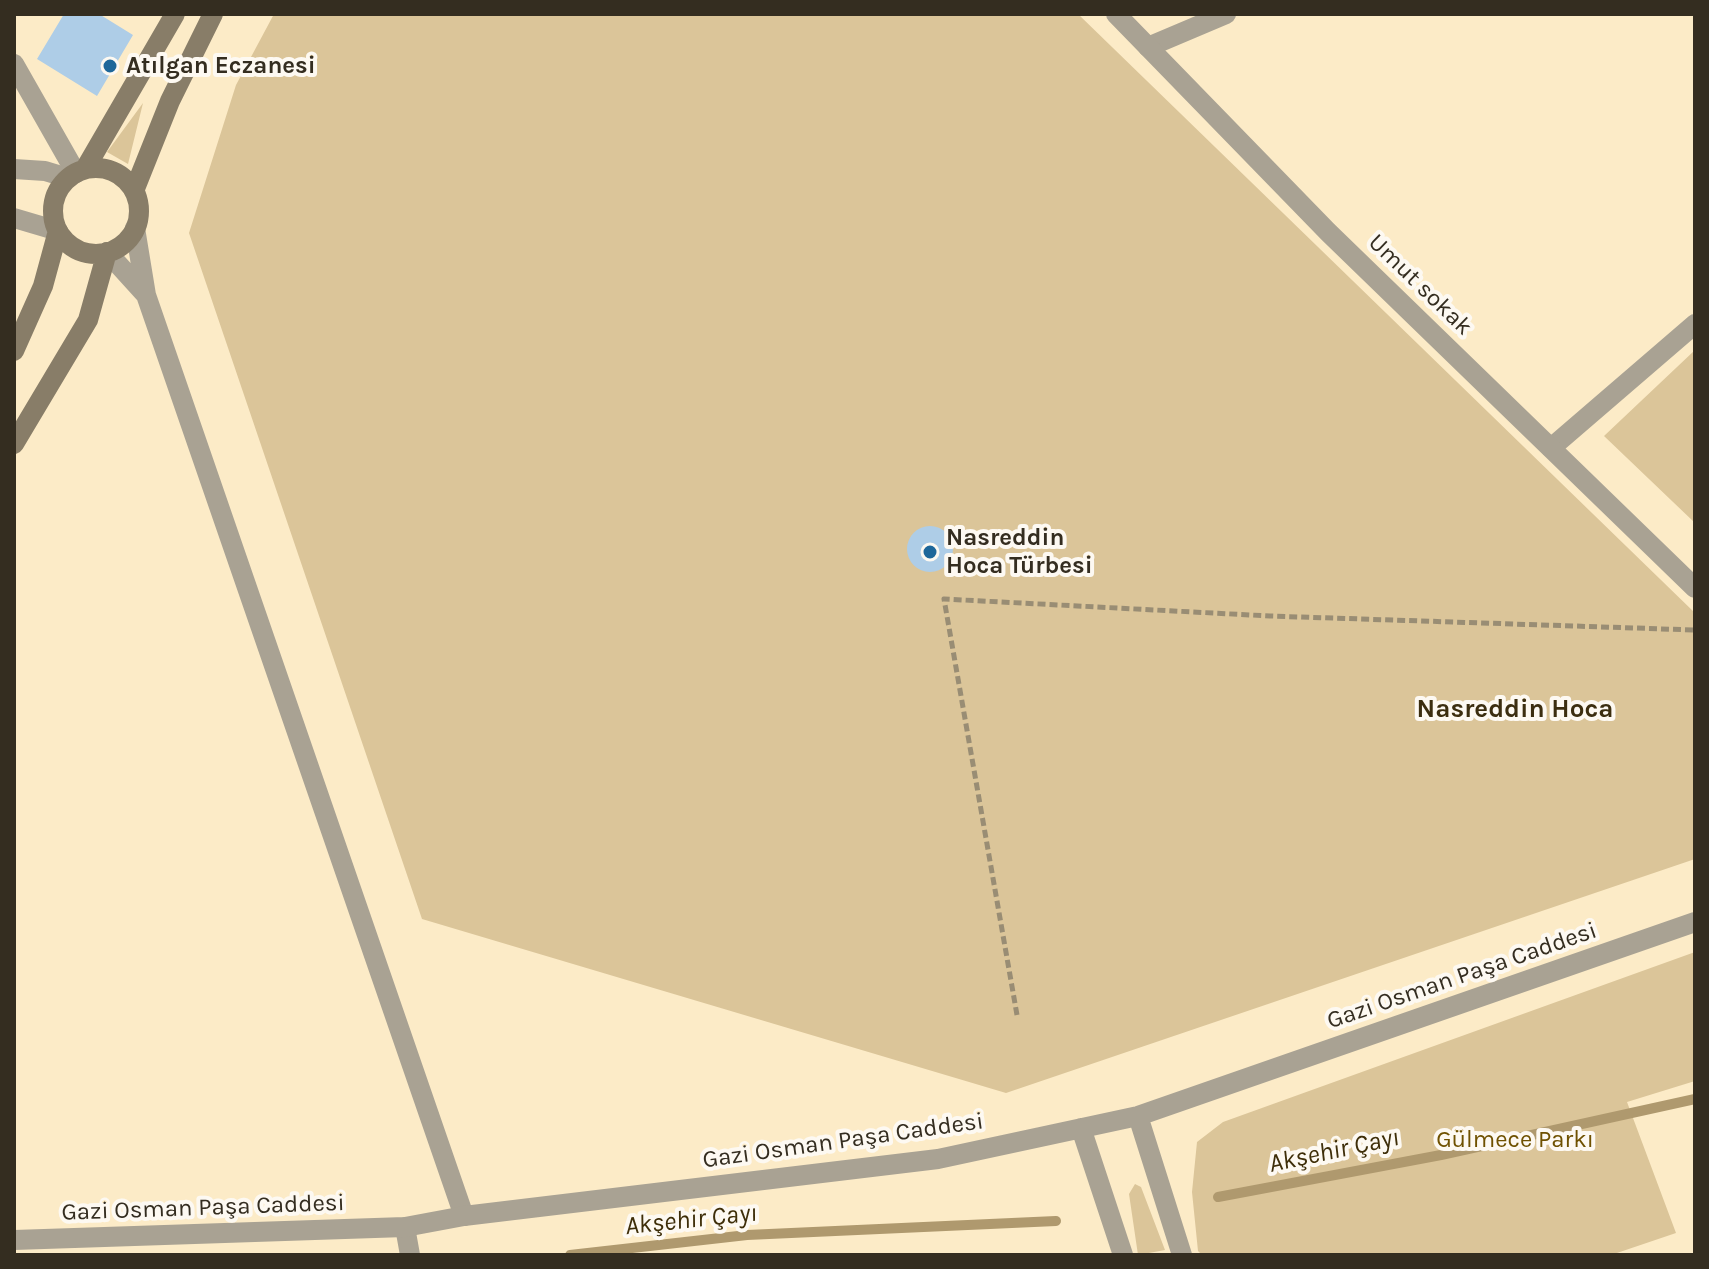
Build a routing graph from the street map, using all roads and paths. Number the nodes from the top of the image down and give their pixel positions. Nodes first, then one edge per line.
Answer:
1 (175, 14) edge
2 (213, 14) edge
3 (1116, 14) edge
4 (1226, 14) edge
5 (1148, 47) junction
6 (14, 64) edge
7 (14, 169) edge
8 (76, 173) junction
9 (134, 191) junction
10 (14, 218) edge
11 (135, 228) junction
12 (58, 231) junction
13 (107, 252) junction
14 (146, 295) junction
15 (1695, 324) edge
16 (14, 351) edge
17 (14, 444) edge
18 (1551, 448) junction
19 (1695, 588) edge
20 (1695, 630) edge
21 (1695, 922) edge
22 (1017, 1015) dead end
23 (1138, 1116) junction
24 (1081, 1128) junction
25 (464, 1216) junction
26 (405, 1227) junction
27 (14, 1240) edge
28 (410, 1255) edge
29 (1123, 1255) edge
30 (1182, 1255) edge

1 - 8 main road
2 - 9 main road
3 - 5 street, Umut sokak
4 - 5 street
5 - 18 street, Umut sokak
6 - 8 street
7 - 8 street
8 - 9 main road
8 - 12 main road
9 - 11 main road
10 - 12 street
11 - 13 main road
11 - 14 street
12 - 13 main road
12 - 16 main road
13 - 14 street
13 - 17 main road
14 - 25 street
15 - 18 street
18 - 19 street, Umut sokak
20 - 22 path
21 - 23 street, Gazi Osman Paşa Caddesi
23 - 24 street, Gazi Osman Paşa Caddesi
23 - 30 street
24 - 25 street, Gazi Osman Paşa Caddesi
24 - 29 street
25 - 26 street, Gazi Osman Paşa Caddesi
26 - 27 street, Gazi Osman Paşa Caddesi
26 - 28 street

